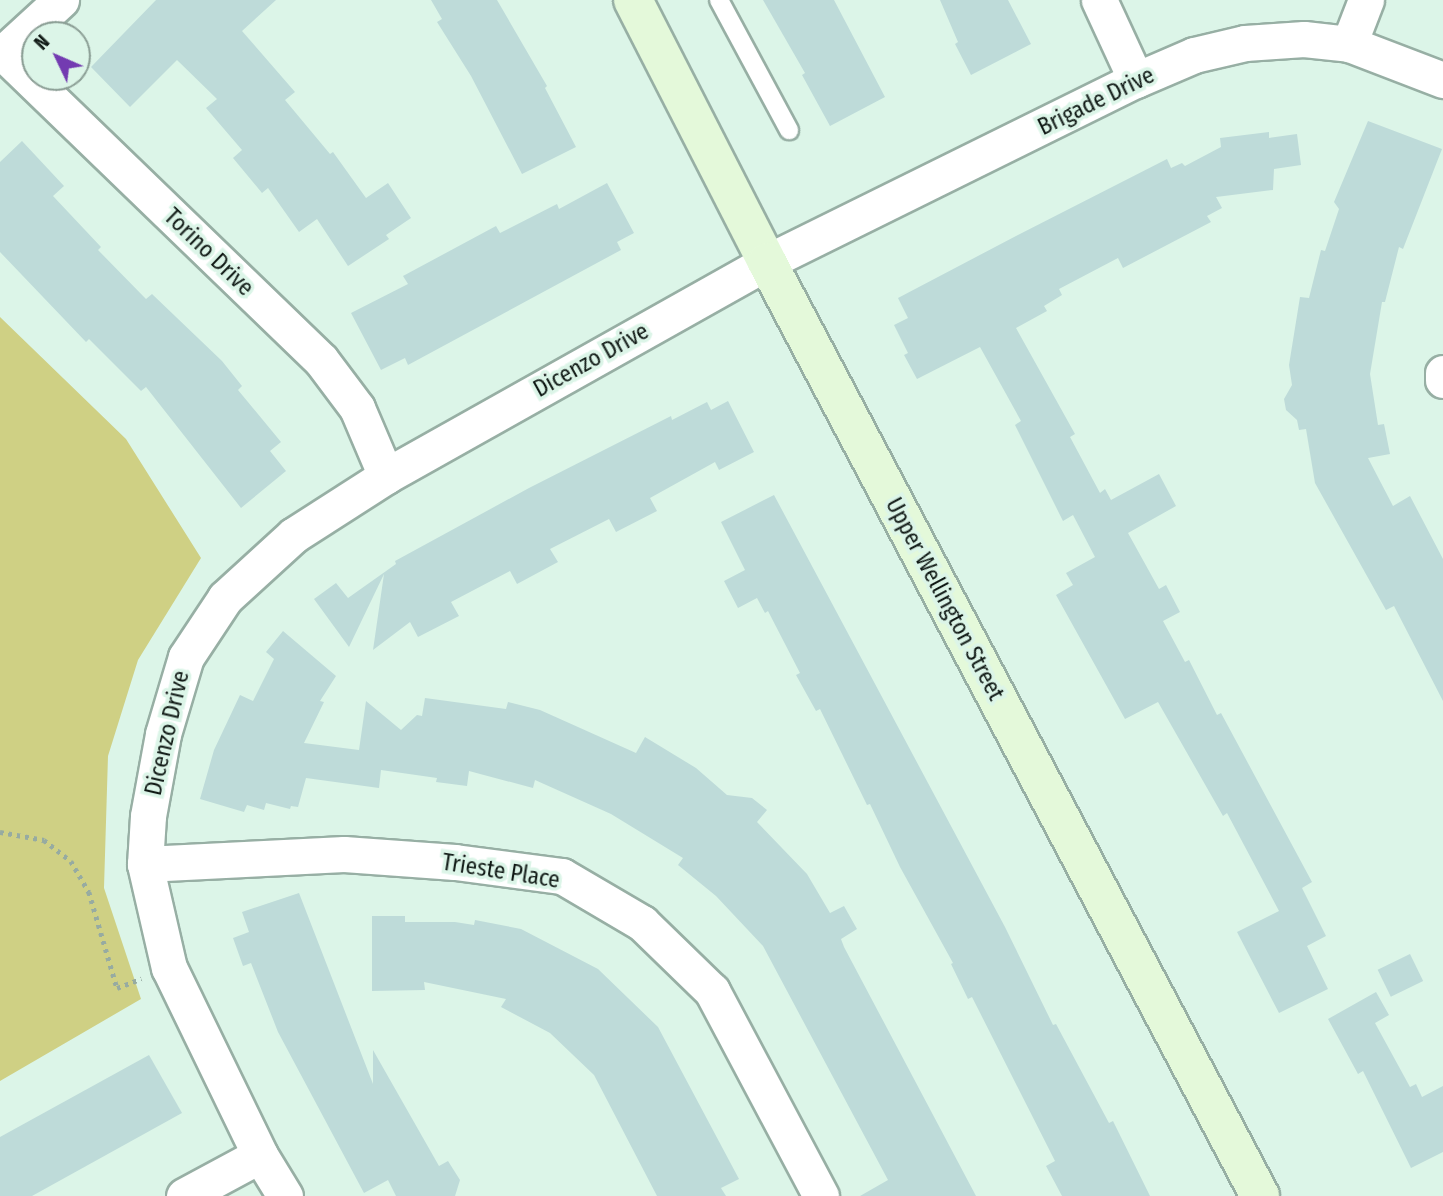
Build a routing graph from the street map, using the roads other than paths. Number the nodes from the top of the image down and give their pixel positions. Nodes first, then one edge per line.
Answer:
1 (61, 0) edge
2 (633, 0) edge
3 (719, 0) edge
4 (1099, 0) edge
5 (1366, 0) edge
6 (1349, 44) junction
7 (1, 53) edge
8 (1136, 80) junction
9 (1443, 80) edge
10 (789, 130) dead end
11 (767, 262) junction
12 (1443, 373) edge
13 (1443, 380) edge
14 (386, 476) junction
15 (145, 863) junction
16 (260, 1155) junction
17 (184, 1196) edge
18 (285, 1196) edge
19 (821, 1196) edge
20 (1260, 1196) edge

1 - 7 street
2 - 11 main road, Upper Wellington Street
3 - 10 lane
4 - 8 street
5 - 6 street
6 - 8 street, Brigade Drive
6 - 9 street, Brigade Drive
7 - 14 street, Torino Drive
8 - 11 street, Brigade Drive
11 - 14 street, Dicenzo Drive
11 - 20 main road, Upper Wellington Street
12 - 13 street
14 - 15 street, Dicenzo Drive
15 - 16 street, Dicenzo Drive
15 - 19 street, Trieste Place
16 - 17 street
16 - 18 street, Dicenzo Drive

